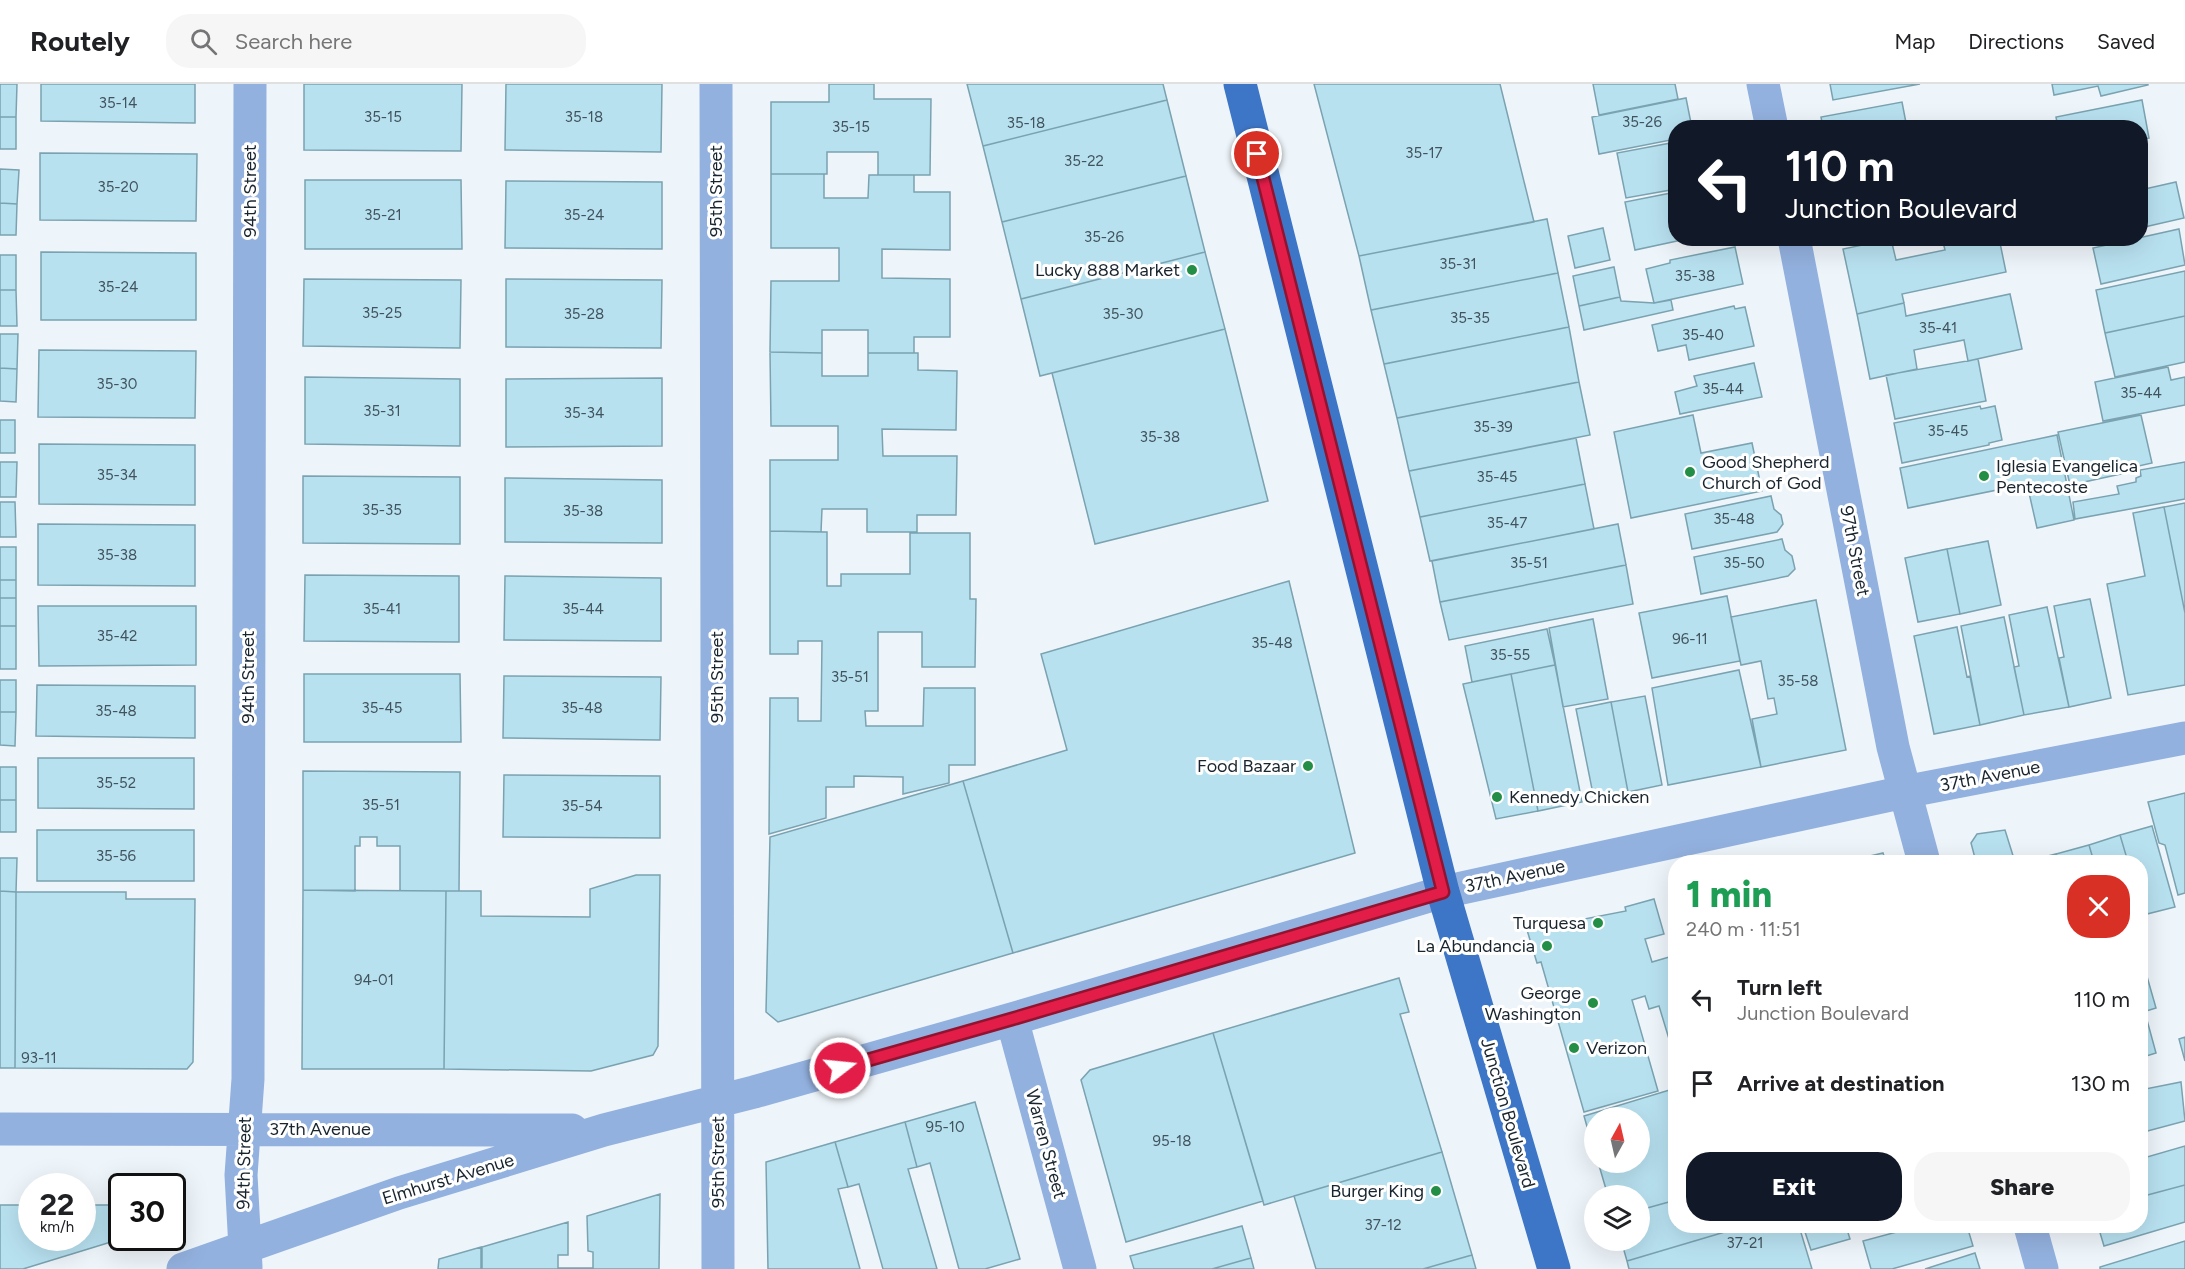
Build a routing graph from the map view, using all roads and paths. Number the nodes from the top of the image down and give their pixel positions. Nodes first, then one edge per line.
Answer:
1 (250, 84) edge
2 (716, 84) edge
3 (1239, 84) edge
4 (1763, 84) edge
5 (1770, 120) edge
6 (1796, 246) edge
7 (2185, 738) edge
8 (1904, 792) junction
9 (1922, 855) edge
10 (1443, 892) junction
11 (1012, 1019) junction
12 (718, 1102) junction
13 (0, 1129) edge
14 (244, 1130) junction
15 (604, 1130) junction
16 (2032, 1233) edge
17 (246, 1258) edge
18 (183, 1269) edge
19 (718, 1269) edge
20 (1080, 1269) edge
21 (1554, 1269) edge
22 (2042, 1269) edge

1 - 14 street, 94th Street
2 - 12 street, 95th Street
3 - 10 main road, Junction Boulevard
4 - 5 street
6 - 8 street, 97th Street
7 - 8 street, 37th Avenue
8 - 9 street, 97th Street
8 - 10 street, 37th Avenue
10 - 11 street, 37th Avenue
10 - 21 main road, Junction Boulevard
11 - 12 street, 37th Avenue
11 - 20 street, Warren Street
12 - 15 street, Elmhurst Avenue
12 - 19 street, 95th Street
13 - 14 street, 37th Avenue
14 - 15 street, 37th Avenue
14 - 17 street, 94th Street
15 - 17 street, Elmhurst Avenue
16 - 22 street
17 - 18 street, Elmhurst Avenue

